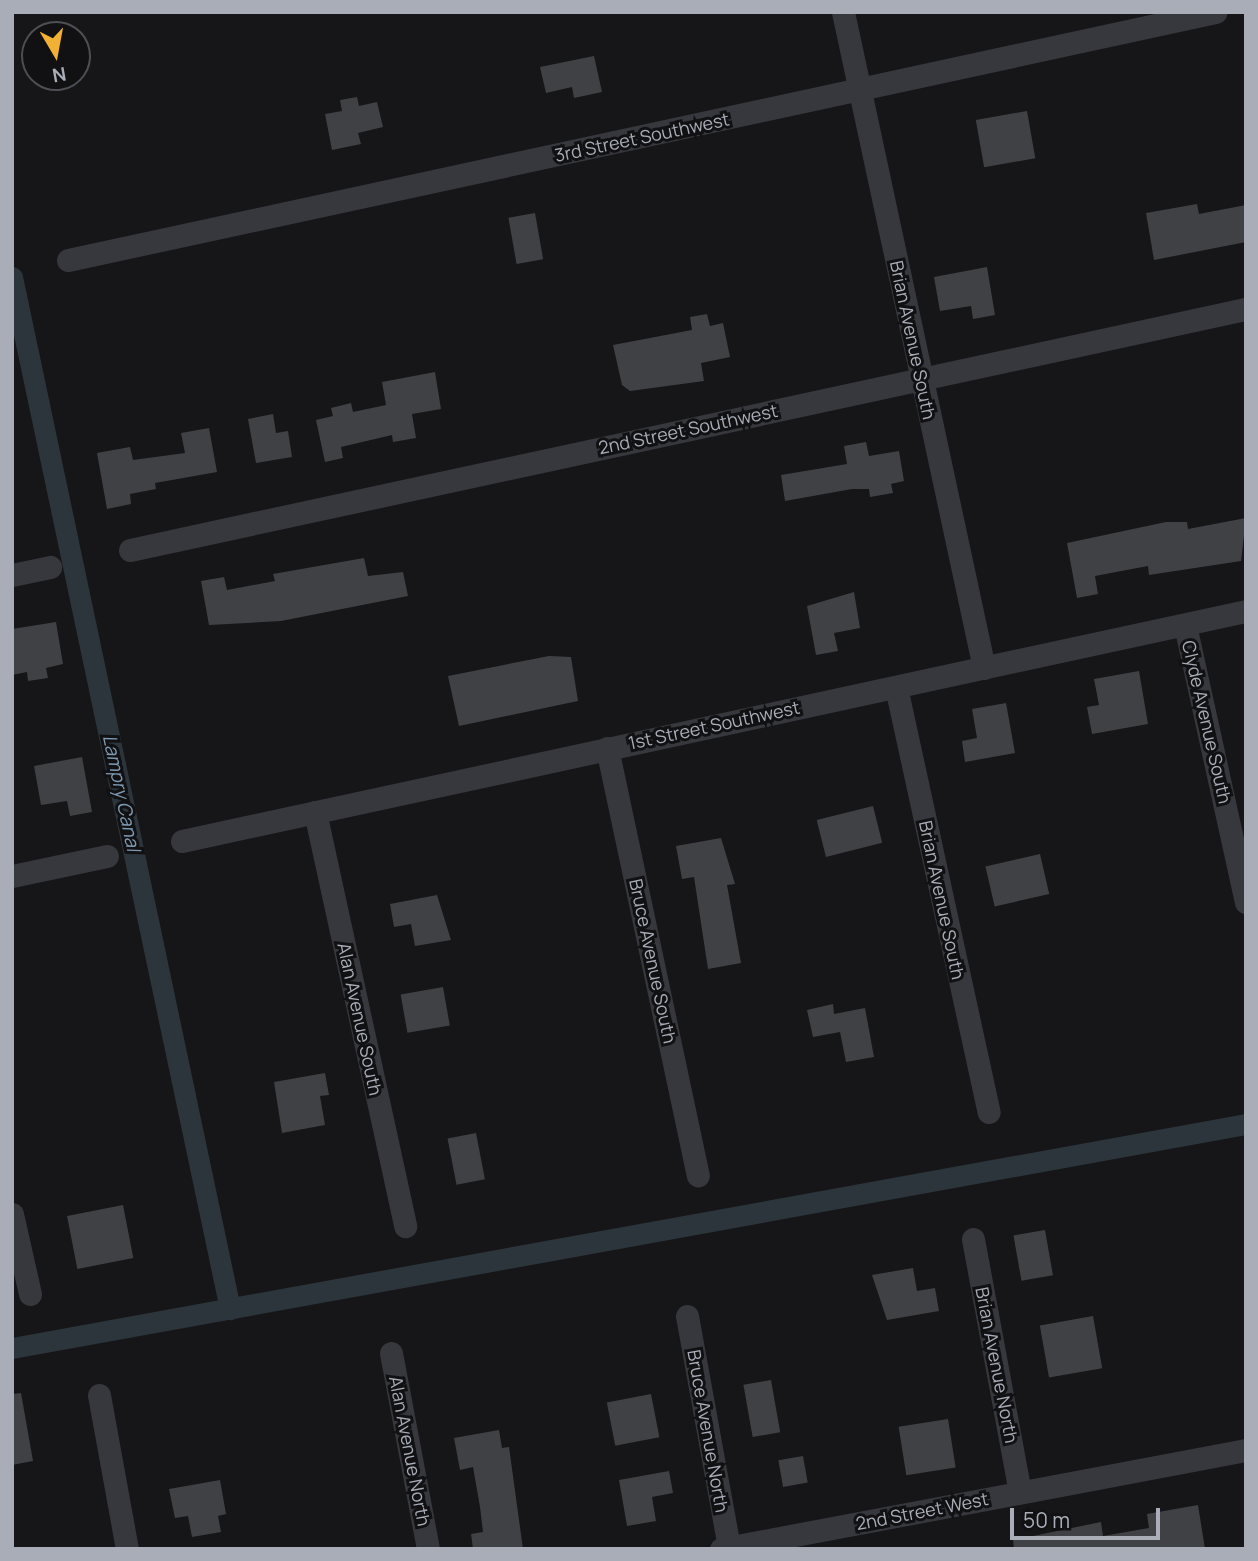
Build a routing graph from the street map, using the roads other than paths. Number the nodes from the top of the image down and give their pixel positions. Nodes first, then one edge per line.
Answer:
1 (843, 12) edge
2 (1216, 12) edge
3 (860, 90) junction
4 (68, 260) dead end
5 (1246, 309) edge
6 (921, 379) junction
7 (130, 550) dead end
8 (50, 567) dead end
9 (12, 575) edge
10 (1246, 611) edge
11 (1185, 625) junction
12 (984, 668) junction
13 (896, 687) junction
14 (607, 748) junction
15 (316, 812) junction
16 (182, 841) dead end
17 (107, 856) dead end
18 (12, 876) edge
19 (1246, 902) edge
20 (989, 1112) dead end
21 (698, 1175) dead end
22 (12, 1214) edge
23 (405, 1226) dead end
24 (973, 1239) dead end
25 (30, 1294) dead end
26 (687, 1316) dead end
27 (391, 1353) dead end
28 (99, 1395) dead end
29 (1246, 1450) edge
30 (1020, 1492) junction
31 (725, 1548) edge
32 (127, 1549) edge
33 (428, 1549) edge

1 - 3 street, Brian Avenue South
2 - 3 street, 3rd Street Southwest
3 - 4 street, 3rd Street Southwest
3 - 6 street, Brian Avenue South
5 - 6 street, 2nd Street Southwest
6 - 7 street, 2nd Street Southwest
6 - 12 street, Brian Avenue South
8 - 9 street
10 - 11 street, 1st Street Southwest
11 - 12 street, 1st Street Southwest
11 - 19 street, Clyde Avenue South
12 - 13 street, 1st Street Southwest
13 - 14 street, 1st Street Southwest
13 - 20 street, Brian Avenue South
14 - 15 street, 1st Street Southwest
14 - 21 street, Bruce Avenue South
15 - 16 street, 1st Street Southwest
15 - 23 street, Alan Avenue South
17 - 18 street
22 - 25 street
24 - 30 street, Brian Avenue North
26 - 31 street, Bruce Avenue North
27 - 33 street, Alan Avenue North
28 - 32 street
29 - 30 street, 2nd Street West
30 - 31 street, 2nd Street West

